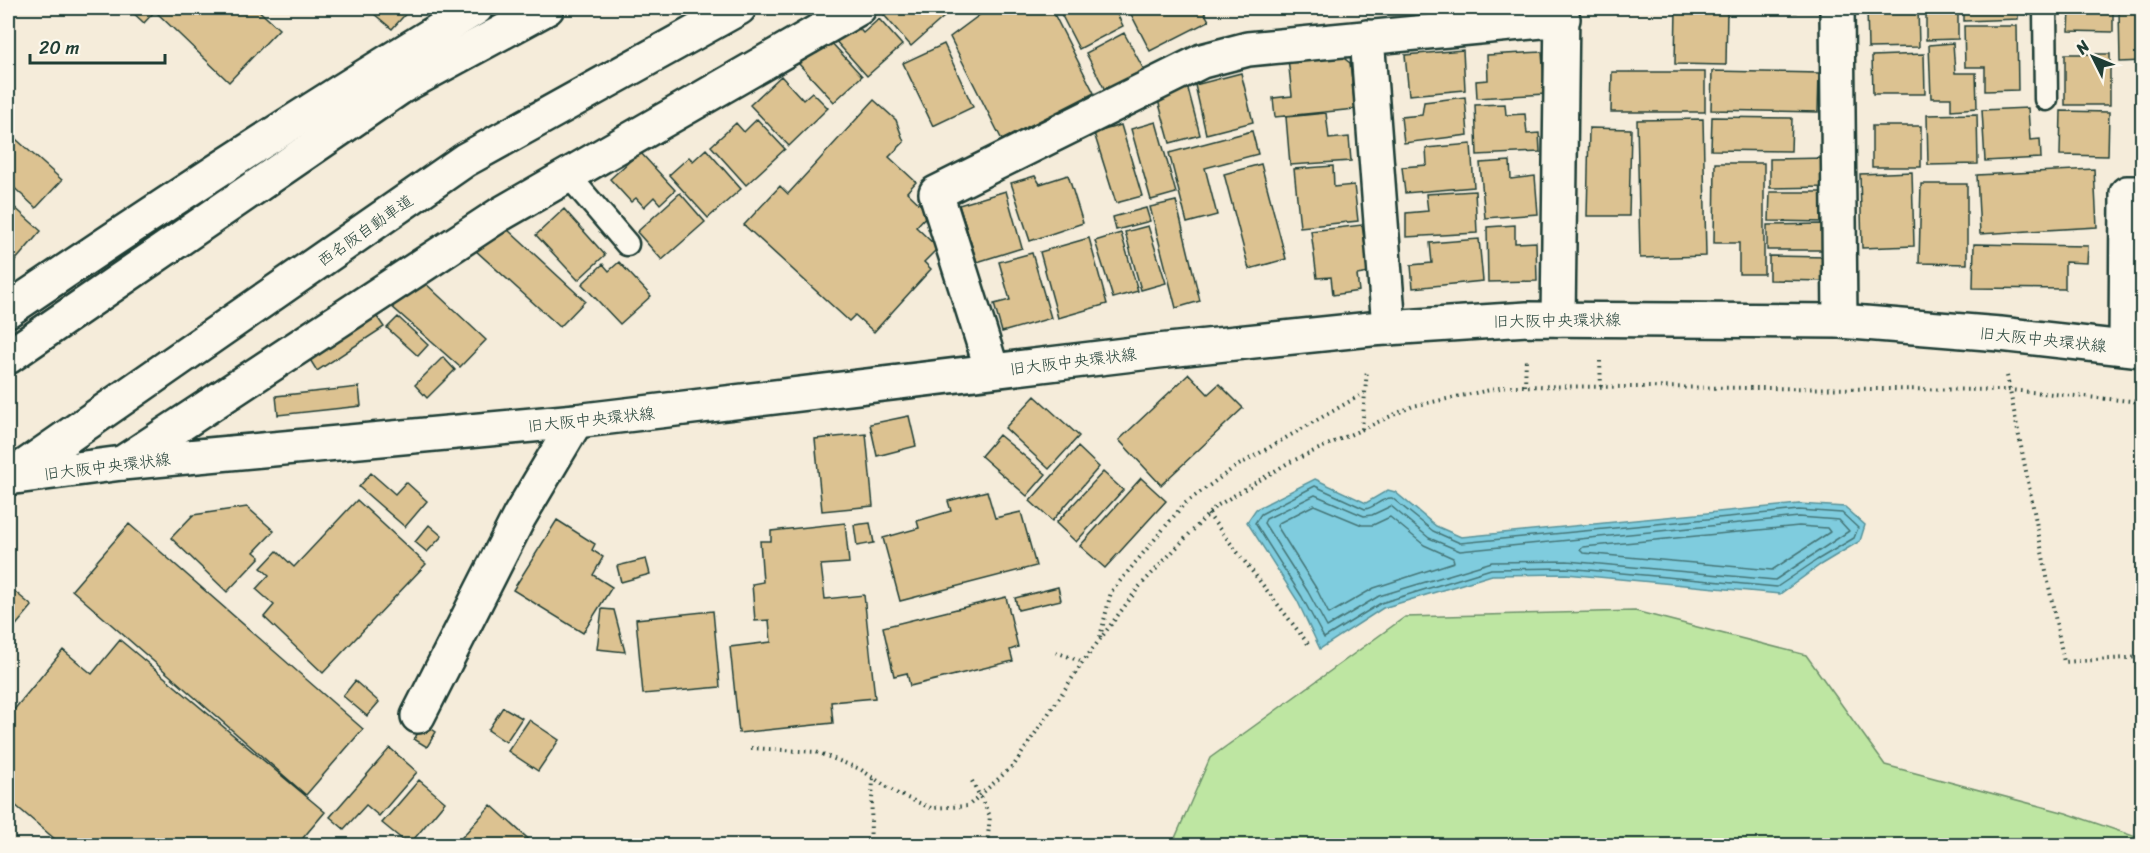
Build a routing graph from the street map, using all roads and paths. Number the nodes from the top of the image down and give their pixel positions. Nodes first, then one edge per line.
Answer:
1 (476, 8) edge
2 (547, 8) edge
3 (739, 8) edge
4 (859, 8) edge
5 (1837, 8) edge
6 (2045, 8) edge
7 (1562, 13) edge
8 (1367, 37) junction
9 (2046, 99) dead end
10 (568, 175) junction
11 (2142, 193) edge
12 (627, 244) dead end
13 (8, 310) edge
14 (1558, 319) junction
15 (1840, 321) junction
16 (1389, 327) junction
17 (2000, 334) junction
18 (2134, 349) edge
19 (1526, 354) dead end
20 (1599, 355) dead end
21 (8, 357) edge
22 (1368, 362) dead end
23 (992, 370) junction
24 (1525, 386) junction
25 (1601, 387) junction
26 (2009, 390) junction
27 (1364, 393) junction
28 (2142, 402) edge
29 (576, 421) junction
30 (1362, 429) junction
31 (122, 463) junction
32 (8, 478) edge
33 (1208, 514) junction
34 (1099, 641) junction
35 (1309, 645) dead end
36 (1056, 652) dead end
37 (2142, 657) edge
38 (1083, 662) junction
39 (418, 716) dead end
40 (751, 748) dead end
41 (873, 778) junction
42 (973, 782) dead end
43 (979, 793) junction
44 (870, 846) edge
45 (987, 846) edge

1 - 13 main road
2 - 21 main road
3 - 32 main road, 西名阪自動車道
4 - 10 main road
5 - 15 main road
6 - 9 lane
7 - 8 main road
7 - 14 main road
8 - 16 main road
8 - 23 main road
10 - 12 lane
10 - 31 main road
11 - 18 main road
14 - 15 main road, 旧大阪中央環状線
14 - 16 main road, 旧大阪中央環状線
15 - 17 main road, 旧大阪中央環状線
16 - 23 main road, 旧大阪中央環状線
17 - 18 main road, 旧大阪中央環状線
17 - 26 path
19 - 24 path
20 - 25 path
22 - 27 path
23 - 29 main road, 旧大阪中央環状線
24 - 25 path
24 - 30 path
25 - 26 path
26 - 28 path
26 - 37 path
27 - 30 path
27 - 34 path
29 - 31 main road, 旧大阪中央環状線
29 - 39 main road
30 - 33 path
31 - 32 main road, 旧大阪中央環状線
33 - 34 path
33 - 35 path
34 - 38 path
36 - 38 path
38 - 43 path
40 - 41 path
41 - 43 path
41 - 44 path
42 - 43 path
43 - 45 path

